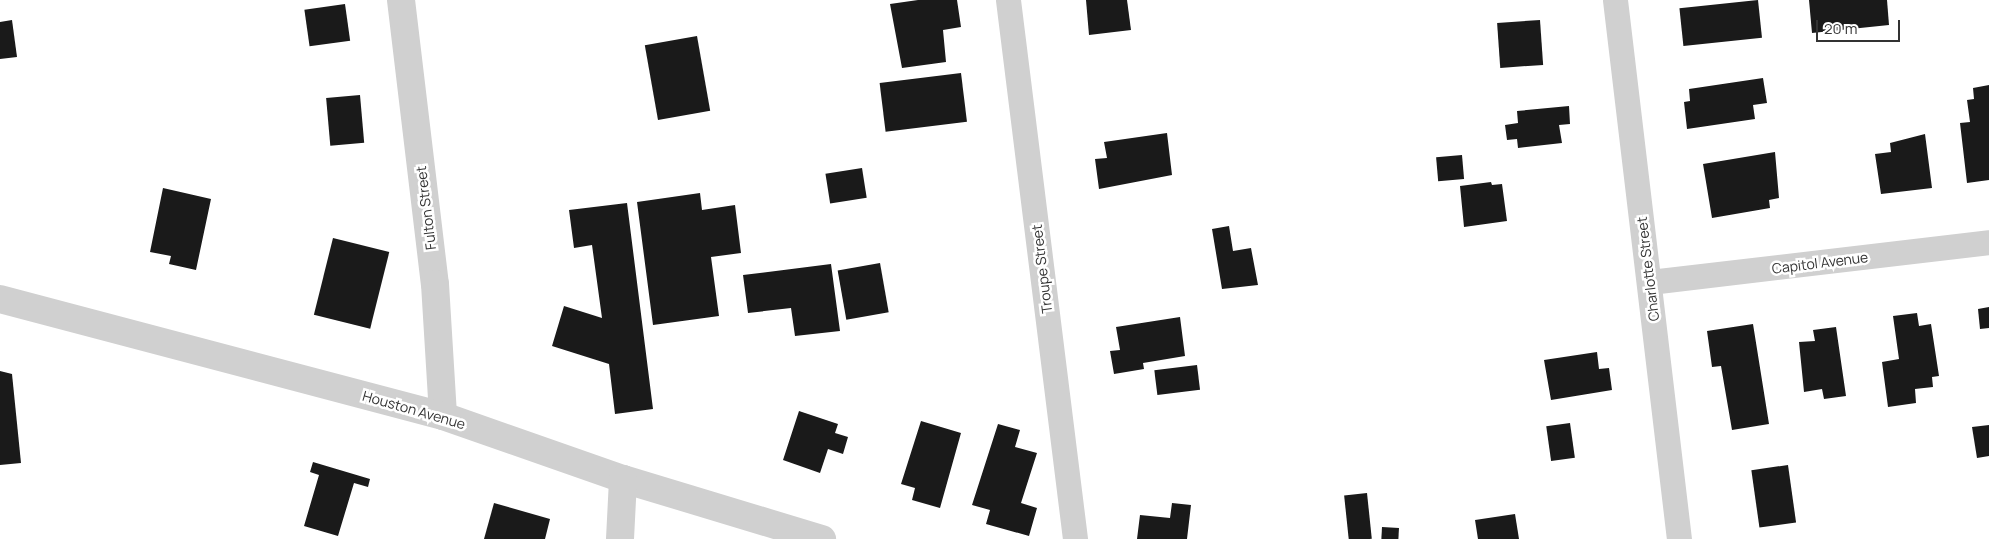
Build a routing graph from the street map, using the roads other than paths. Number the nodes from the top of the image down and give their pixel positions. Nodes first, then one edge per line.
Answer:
1 (401, 0) edge
2 (1008, 0) edge
3 (1615, 0) edge
4 (1989, 242) edge
5 (1650, 282) junction
6 (0, 299) edge
7 (443, 416) junction
8 (624, 479) junction
9 (620, 539) edge
10 (822, 539) edge
11 (1074, 539) edge
12 (1679, 539) edge

1 - 7 street, Fulton Street
2 - 11 street, Troupe Street
3 - 5 street, Charlotte Street
4 - 5 street, Capitol Avenue
5 - 12 street, Charlotte Street
6 - 7 street, Houston Avenue
7 - 8 street, Houston Avenue
8 - 9 street
8 - 10 street, Houston Avenue

